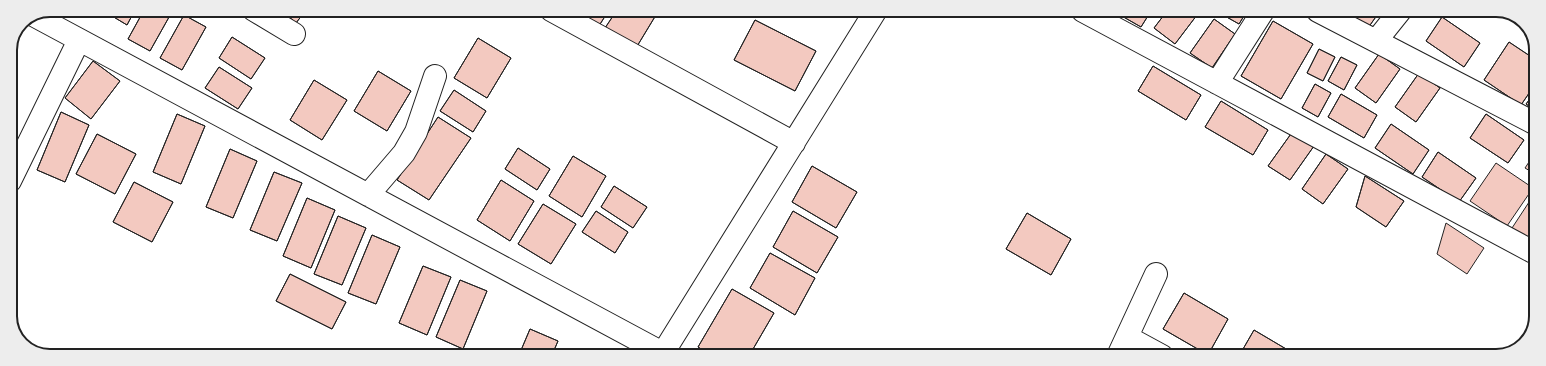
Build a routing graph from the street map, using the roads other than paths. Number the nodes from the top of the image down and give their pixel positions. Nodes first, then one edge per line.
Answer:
1 (266, 17) edge
2 (564, 17) edge
3 (872, 17) edge
4 (1094, 17) edge
5 (1259, 17) edge
6 (1330, 17) edge
7 (1395, 17) edge
8 (58, 18) edge
9 (294, 34) dead end
10 (80, 40) junction
11 (1376, 41) junction
12 (435, 76) dead end
13 (1217, 83) junction
14 (1529, 120) edge
15 (794, 143) junction
16 (17, 167) edge
17 (368, 195) junction
18 (1529, 251) edge
19 (1156, 274) dead end
20 (1123, 346) edge
21 (657, 349) edge
22 (669, 349) edge
23 (1135, 349) edge

1 - 9 street
2 - 15 street
3 - 15 street
4 - 13 street
5 - 13 street
6 - 11 street
7 - 11 street
8 - 10 street
10 - 16 street
10 - 17 street
11 - 14 street
12 - 17 street
13 - 18 street
15 - 22 street
17 - 21 street
19 - 20 street
20 - 23 street

